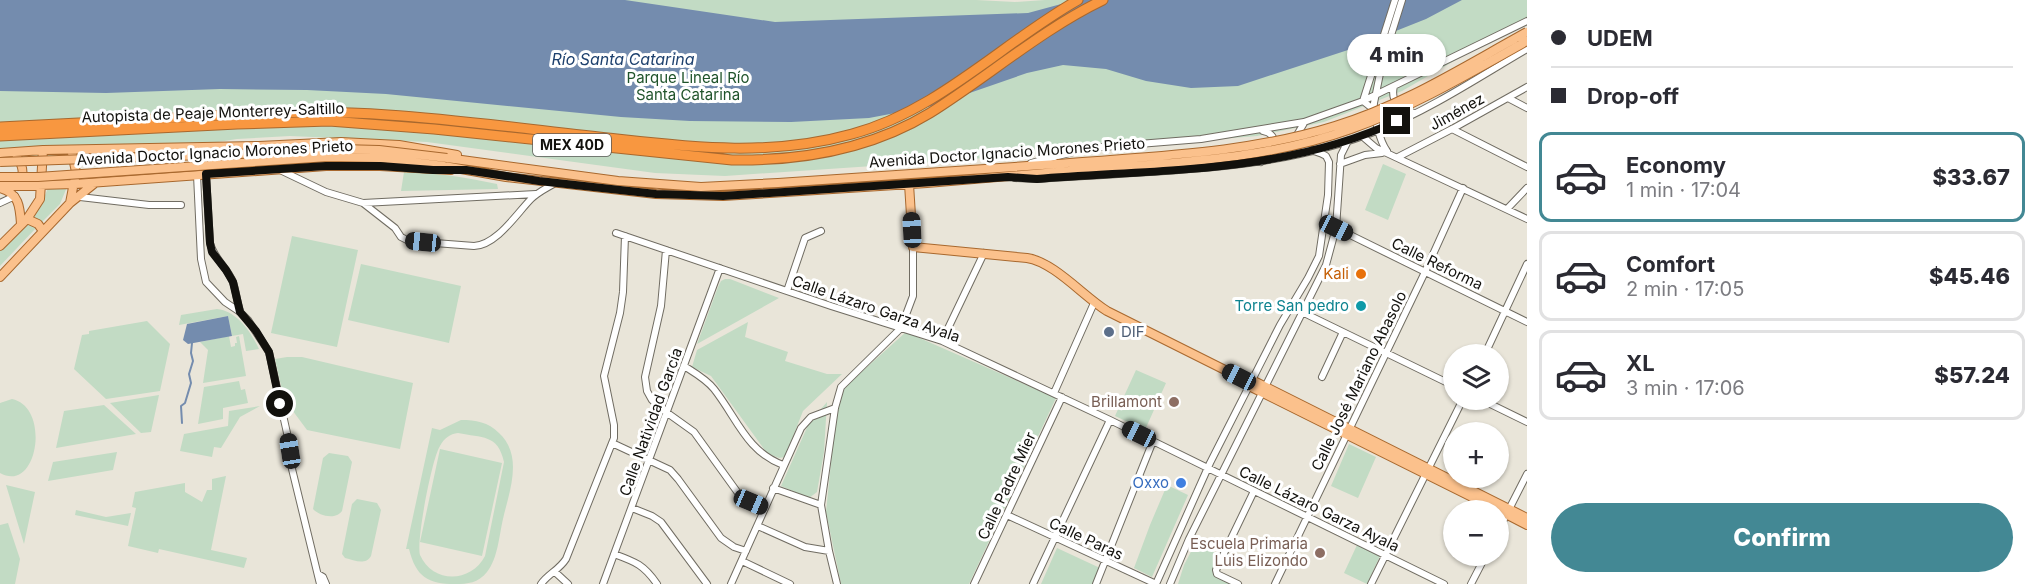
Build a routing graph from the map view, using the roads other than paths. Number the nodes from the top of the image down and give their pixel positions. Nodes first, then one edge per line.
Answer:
1 (1078, 0) edge
2 (1103, 0) edge
3 (1395, 0) edge
4 (1401, 0) edge
5 (1527, 21) edge
6 (1527, 32) edge
7 (1389, 41) junction
8 (1527, 41) edge
9 (1527, 49) edge
10 (1431, 68) junction
11 (1394, 86) junction
12 (1527, 87) edge
13 (1375, 95) junction
14 (1508, 98) junction
15 (1363, 101) junction
16 (1527, 108) edge
17 (1373, 109) junction
18 (1414, 113) junction
19 (1304, 122) junction
20 (0, 127) edge
21 (1452, 129) junction
22 (1260, 130) junction
23 (1379, 130) junction
24 (0, 136) edge
25 (1362, 136) junction
26 (1349, 140) junction
27 (105, 149) junction
28 (43, 150) junction
29 (70, 150) junction
30 (1311, 151) junction
31 (5, 153) edge
32 (1389, 153) junction
33 (1398, 157) junction
34 (465, 159) junction
35 (0, 162) edge
36 (446, 162) junction
37 (1261, 162) junction
38 (1340, 164) junction
39 (1527, 167) edge
40 (1016, 168) junction
41 (1057, 168) junction
42 (279, 169) junction
43 (466, 170) junction
44 (201, 175) junction
45 (0, 177) edge
46 (1008, 177) junction
47 (109, 182) junction
48 (96, 183) junction
49 (556, 183) junction
50 (75, 184) junction
51 (909, 184) junction
52 (42, 185) junction
53 (16, 186) junction
54 (0, 187) edge
55 (1463, 188) junction
56 (1527, 188) edge
57 (536, 194) junction
58 (15, 196) junction
59 (80, 197) junction
60 (0, 203) edge
61 (70, 203) junction
62 (363, 203) junction
63 (181, 204) dead end
64 (1507, 209) junction
65 (1527, 219) edge
66 (24, 221) junction
67 (1336, 228) junction
68 (43, 231) junction
69 (821, 231) dead end
70 (616, 232) dead end
71 (625, 236) junction
72 (0, 246) edge
73 (913, 247) junction
74 (666, 250) junction
75 (984, 253) junction
76 (1527, 264) edge
77 (720, 268) junction
78 (1425, 272) junction
79 (0, 277) edge
80 (787, 291) junction
81 (1094, 303) junction
82 (1506, 311) junction
83 (240, 312) junction
84 (1304, 313) junction
85 (1527, 322) edge
86 (902, 328) junction
87 (1343, 332) junction
88 (942, 341) junction
89 (1490, 344) edge
90 (1385, 352) junction
91 (684, 366) junction
92 (1322, 377) dead end
93 (1443, 381) edge
94 (1250, 383) junction
95 (1265, 390) junction
96 (1054, 393) junction
97 (1062, 397) junction
98 (835, 408) junction
99 (1457, 410) edge
100 (1502, 410) edge
101 (667, 414) junction
102 (1110, 420) junction
103 (1527, 422) edge
104 (1347, 432) junction
105 (1153, 441) junction
106 (612, 443) junction
107 (650, 460) junction
108 (783, 465) junction
109 (1208, 468) junction
110 (1426, 471) junction
111 (1527, 474) edge
112 (1222, 475) junction
113 (773, 488) junction
114 (1254, 491) junction
115 (1482, 500) edge
116 (1509, 502) edge
117 (821, 505) junction
118 (632, 508) junction
119 (765, 508) junction
120 (1509, 513) edge
121 (1509, 514) edge
122 (1007, 515) junction
123 (1308, 517) junction
124 (1527, 518) edge
125 (1527, 525) edge
126 (758, 526) junction
127 (1054, 538) junction
128 (746, 550) junction
129 (829, 551) junction
130 (614, 554) junction
131 (1385, 555) junction
132 (742, 561) junction
133 (1105, 562) junction
134 (1480, 566) edge
135 (555, 572) junction
136 (318, 574) junction
137 (320, 584) edge
138 (326, 584) edge
139 (541, 584) edge
140 (568, 584) edge
141 (603, 584) edge
142 (657, 584) edge
143 (707, 584) edge
144 (731, 584) edge
145 (790, 584) edge
146 (837, 584) edge
147 (974, 584) edge
148 (1033, 584) edge
149 (1096, 584) edge
150 (1156, 584) edge
151 (1170, 584) edge
152 (1238, 584) edge
153 (1275, 584) edge
154 (1371, 584) edge
155 (1443, 584) edge
156 (1471, 584) edge

1 - 20 highway, Autopista de Peaje Monterrey-Saltillo / MEX 40D
2 - 24 highway, Autopista de Peaje Monterrey-Saltillo / MEX 40D
3 - 15 street
4 - 7 street
5 - 10 street
6 - 41 main road, Avenida Doctor Ignacio Morones Prieto, bridge
7 - 10 street
7 - 13 street
8 - 41 main road, Avenida Doctor Ignacio Morones Prieto, bridge
9 - 18 street, Avenida Doctor Ignacio Morones Prieto
10 - 11 street
11 - 13 street
11 - 18 street
12 - 14 street, Jiménez
13 - 15 street
13 - 17 street
14 - 16 street
14 - 21 street, Jiménez
15 - 17 street
15 - 19 street
17 - 23 street
18 - 23 street, Avenida Doctor Ignacio Morones Prieto
19 - 22 street
19 - 30 street
21 - 33 street, Jiménez
21 - 39 street
22 - 37 street
22 - 40 street
23 - 25 street, Avenida Doctor Ignacio Morones Prieto
23 - 32 street
25 - 26 street, Avenida Doctor Ignacio Morones Prieto
25 - 32 street
26 - 30 street, Avenida Doctor Ignacio Morones Prieto
26 - 38 street
27 - 29 main road, Avenida Doctor Ignacio Morones Prieto
27 - 34 main road, Avenida Doctor Ignacio Morones Prieto
27 - 47 main road
28 - 29 main road, Avenida Doctor Ignacio Morones Prieto
28 - 31 main road, Avenida Doctor Ignacio Morones Prieto
28 - 52 main road
29 - 50 main road
30 - 37 street, Avenida Doctor Ignacio Morones Prieto
30 - 94 street
31 - 53 main road
32 - 33 street
32 - 38 street
33 - 55 street
34 - 36 main road, Avenida Doctor Ignacio Morones Prieto
34 - 40 main road, Avenida Doctor Ignacio Morones Prieto
35 - 36 main road, Avenida Doctor Ignacio Morones Prieto, bridge
36 - 43 main road, Avenida Doctor Ignacio Morones Prieto
36 - 45 main road, Avenida Doctor Ignacio Morones Prieto, bridge
37 - 46 street, Avenida Doctor Ignacio Morones Prieto
38 - 67 street
40 - 41 main road, Avenida Doctor Ignacio Morones Prieto
41 - 46 main road, Avenida Doctor Ignacio Morones Prieto
42 - 43 main road, Avenida Doctor Ignacio Morones Prieto
42 - 44 main road, Avenida Doctor Ignacio Morones Prieto
42 - 62 street
43 - 49 main road, Avenida Doctor Ignacio Morones Prieto
44 - 47 main road, Avenida Doctor Ignacio Morones Prieto
44 - 83 street
44 - 83 street
46 - 51 main road, Avenida Doctor Ignacio Morones Prieto
47 - 48 main road, Avenida Doctor Ignacio Morones Prieto
48 - 50 main road, Avenida Doctor Ignacio Morones Prieto
48 - 59 main road
49 - 51 main road, Avenida Doctor Ignacio Morones Prieto
49 - 57 street
50 - 52 main road, Avenida Doctor Ignacio Morones Prieto
50 - 61 main road
51 - 73 main road
52 - 53 main road, Avenida Doctor Ignacio Morones Prieto
52 - 66 main road
53 - 54 main road, Avenida Doctor Ignacio Morones Prieto
54 - 58 main road
55 - 64 street
55 - 78 street, Calle José Mariano Abasolo
56 - 64 street
57 - 62 street
57 - 62 street
58 - 60 street
58 - 66 main road
59 - 61 main road
59 - 63 street
61 - 68 main road
64 - 65 street
66 - 68 main road
66 - 72 main road
67 - 78 street, Calle Reforma
67 - 84 street
68 - 79 main road
69 - 80 street
70 - 71 street, Calle Lázaro Garza Ayala
71 - 74 street, Calle Lázaro Garza Ayala
71 - 106 street
73 - 75 main road
73 - 86 street
74 - 77 street, Calle Lázaro Garza Ayala
74 - 101 street
75 - 81 main road
75 - 88 street
76 - 82 street
77 - 80 street, Calle Lázaro Garza Ayala
77 - 91 street, Calle Natividad García
78 - 82 street, Calle Reforma
78 - 90 street, Calle José Mariano Abasolo
80 - 86 street, Calle Lázaro Garza Ayala
81 - 94 main road
81 - 96 street
82 - 85 street, Calle Reforma
82 - 89 street
83 - 136 street
84 - 87 street
84 - 95 street
86 - 88 street, Calle Lázaro Garza Ayala
86 - 98 street
87 - 90 street
87 - 92 street
88 - 96 street, Calle Lázaro Garza Ayala
90 - 93 street
90 - 104 street, Calle José Mariano Abasolo
91 - 101 street, Calle Natividad García
91 - 108 street
94 - 95 main road
94 - 109 street
95 - 104 main road
95 - 112 street
96 - 97 street, Calle Lázaro Garza Ayala
97 - 102 street, Calle Lázaro Garza Ayala
97 - 122 street, Calle Padre Mier
98 - 108 street
98 - 117 street
99 - 110 street
100 - 103 street
101 - 107 street, Calle Natividad García
101 - 119 street
102 - 105 street, Calle Lázaro Garza Ayala
102 - 127 street
104 - 110 main road
104 - 123 street, Calle José Mariano Abasolo
105 - 109 street, Calle Lázaro Garza Ayala
105 - 133 street
106 - 107 street
106 - 135 street
107 - 118 street, Calle Natividad García
107 - 128 street
108 - 113 street
109 - 112 street, Calle Lázaro Garza Ayala
109 - 150 street
110 - 115 main road
110 - 131 street
111 - 116 street
112 - 114 street, Calle Lázaro Garza Ayala
112 - 151 street
113 - 117 street
113 - 119 street
114 - 123 street, Calle Lázaro Garza Ayala
114 - 152 street
117 - 129 street
118 - 130 street, Calle Natividad García
118 - 143 street
119 - 126 street
120 - 124 main road
121 - 125 main road
122 - 127 street, Calle Paras
122 - 147 street, Calle Padre Mier
123 - 131 street, Calle Lázaro Garza Ayala
123 - 153 street, Calle José Mariano Abasolo
126 - 128 street
126 - 129 street
127 - 133 street, Calle Paras
127 - 148 street
128 - 132 street
129 - 146 street
130 - 141 street, Calle Natividad García
130 - 142 street
131 - 154 street
131 - 155 street, Calle Lázaro Garza Ayala
132 - 144 street
132 - 145 street
133 - 149 street
133 - 150 street, Calle Paras
134 - 156 street
135 - 139 street
135 - 140 street
136 - 137 street
136 - 138 street

